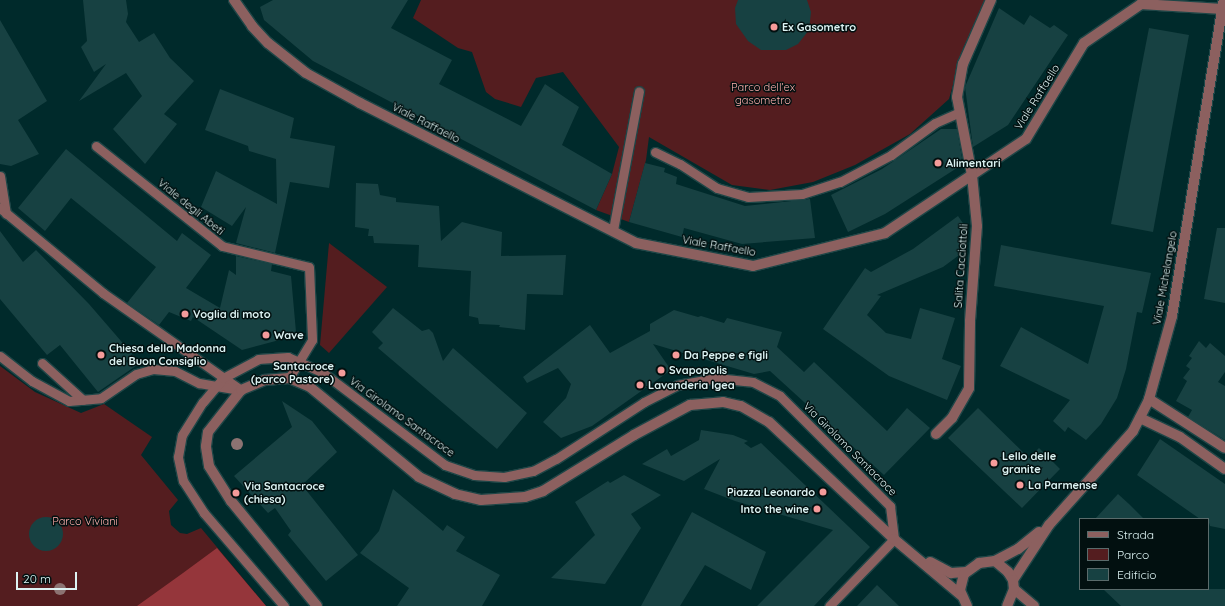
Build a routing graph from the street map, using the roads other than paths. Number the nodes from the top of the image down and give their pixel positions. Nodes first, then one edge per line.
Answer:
1 (234, 0) edge
2 (991, 0) edge
3 (1223, 4) edge
4 (639, 91) dead end
5 (960, 112) junction
6 (96, 146) dead end
7 (655, 152) dead end
8 (972, 175) junction
9 (0, 176) edge
10 (3, 211) edge
11 (613, 230) junction
12 (0, 356) edge
13 (300, 361) junction
14 (42, 363) dead end
15 (223, 378) junction
16 (290, 378) junction
17 (214, 387) junction
18 (241, 390) junction
19 (1148, 399) junction
20 (83, 400) junction
21 (1140, 418) junction
22 (936, 434) dead end
23 (1225, 448) edge
24 (1225, 469) edge
25 (1049, 525) junction
26 (894, 539) junction
27 (907, 549) junction
28 (995, 561) junction
29 (966, 572) junction
30 (1013, 585) junction
31 (961, 595) junction
32 (284, 606) edge
33 (317, 606) edge
34 (829, 606) edge
35 (967, 606) edge
36 (1007, 606) edge
37 (1034, 606) edge

1 - 11 street, Viale Raffaello
2 - 5 street, Salita Cacciottoli
3 - 8 street, Viale Raffaello
3 - 19 street, Viale Michelangelo
4 - 11 lane
5 - 7 lane
5 - 8 street, Salita Cacciottoli
6 - 13 lane, Viale degli Abeti
8 - 11 street, Viale Raffaello
8 - 22 street, Salita Cacciottoli
9 - 10 lane
10 - 15 lane
12 - 20 lane
13 - 15 lane, Via Girolamo Santacroce
13 - 16 lane, Viale degli Abeti
13 - 26 lane, Via Girolamo Santacroce
14 - 20 lane
15 - 17 lane, Via Girolamo Santacroce
15 - 18 lane
16 - 18 street
16 - 26 street
17 - 18 lane
17 - 20 lane
17 - 32 lane, Via Girolamo Santacroce
18 - 33 street
19 - 21 street, Viale Michelangelo
19 - 23 street
21 - 24 street
21 - 25 street, Viale Michelangelo
25 - 28 street
25 - 30 street
26 - 27 street
26 - 34 lane
27 - 29 street
27 - 31 street
28 - 29 street
28 - 30 street
29 - 31 street
30 - 36 street
30 - 37 street
31 - 35 street

